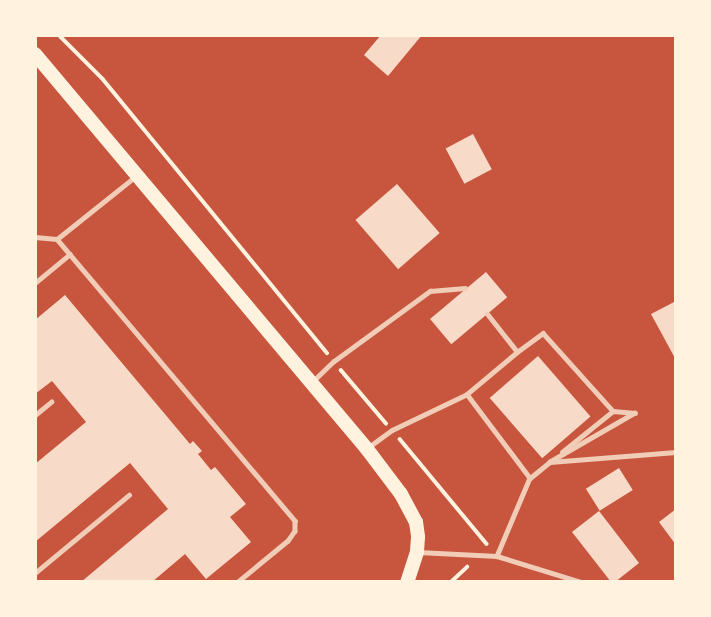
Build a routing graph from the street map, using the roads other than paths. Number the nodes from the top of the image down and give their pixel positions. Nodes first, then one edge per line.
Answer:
1 (35, 54) edge
2 (137, 176) junction
3 (35, 237) edge
4 (57, 239) junction
5 (70, 254) junction
6 (35, 284) edge
7 (465, 288) dead end
8 (487, 314) dead end
9 (517, 352) junction
10 (310, 384) junction
11 (467, 394) junction
12 (51, 402) dead end
13 (614, 411) junction
14 (35, 415) edge
15 (367, 449) junction
16 (676, 452) edge
17 (550, 462) junction
18 (530, 478) junction
19 (129, 495) dead end
20 (417, 552) junction
21 (497, 556) junction
22 (35, 573) edge
23 (238, 582) edge
24 (407, 582) edge
25 (581, 582) edge

1 - 2 main road
2 - 4 lane
2 - 10 main road
3 - 4 lane
4 - 5 lane
5 - 6 lane
5 - 23 lane
7 - 10 lane
8 - 9 lane
9 - 11 lane
9 - 13 lane
10 - 15 main road
11 - 15 lane
11 - 18 lane
12 - 14 lane
13 - 17 lane
13 - 17 lane
15 - 20 main road
16 - 17 lane
17 - 18 lane
18 - 21 lane
19 - 22 lane
20 - 21 lane
20 - 24 main road
21 - 25 lane

